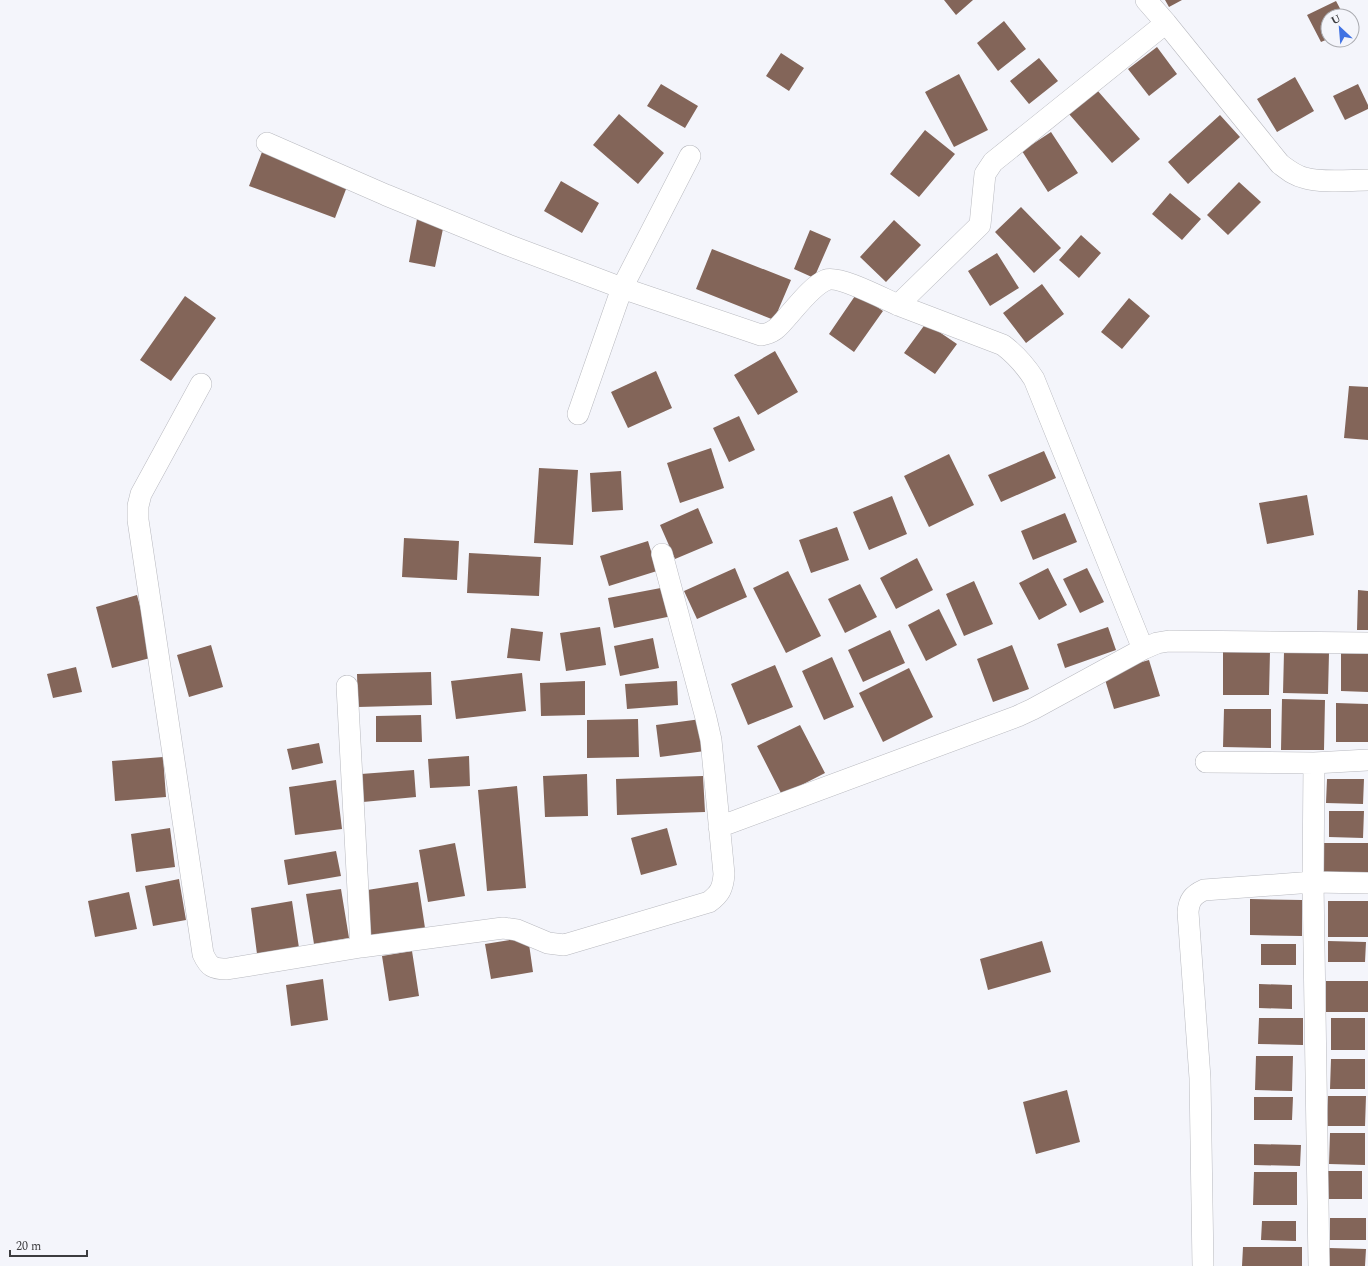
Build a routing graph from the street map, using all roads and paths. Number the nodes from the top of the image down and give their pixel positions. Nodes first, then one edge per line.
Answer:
1 (1146, 0) edge
2 (1166, 23) junction
3 (267, 143) dead end
4 (690, 156) dead end
5 (1368, 180) edge
6 (622, 288) junction
7 (898, 305) junction
8 (201, 384) dead end
9 (578, 414) dead end
10 (662, 554) dead end
11 (1368, 643) edge
12 (1143, 649) junction
13 (347, 686) dead end
14 (1368, 760) edge
15 (1206, 762) dead end
16 (1314, 763) junction
17 (720, 827) junction
18 (1313, 882) junction
19 (1368, 883) edge
20 (361, 947) junction
21 (1203, 1266) edge
22 (1319, 1266) edge

1 - 2 street
2 - 5 street
2 - 7 street
3 - 6 street
4 - 6 street
6 - 7 street
6 - 9 street
7 - 12 street
8 - 20 street
10 - 17 street
11 - 12 street
12 - 17 street
13 - 20 street
14 - 16 street
15 - 16 street
16 - 18 street
17 - 20 street
18 - 19 street
18 - 21 street
18 - 22 street

